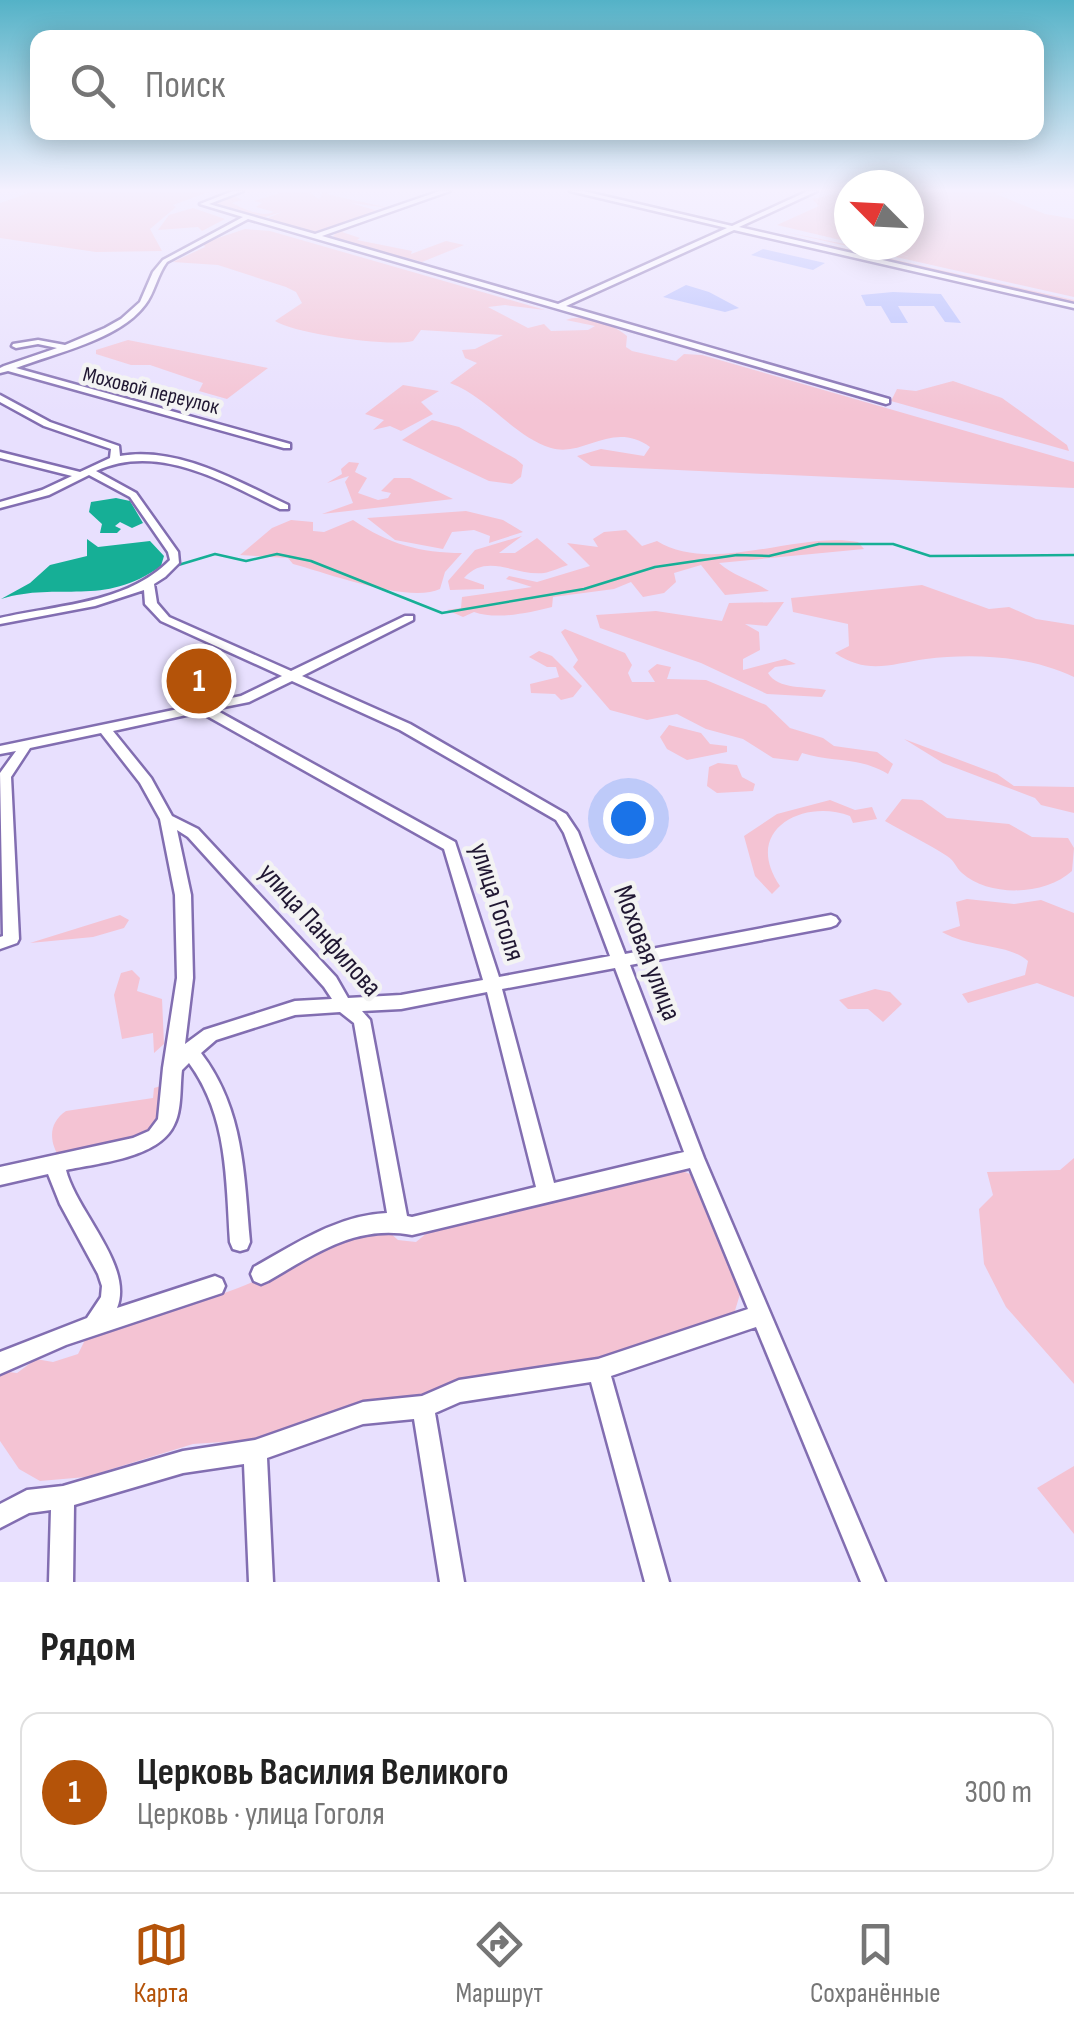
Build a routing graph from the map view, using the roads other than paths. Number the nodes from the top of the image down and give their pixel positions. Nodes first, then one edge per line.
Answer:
1 (162, 265) edge
2 (408, 265) edge
3 (652, 265) edge
4 (895, 265) edge
5 (926, 265) edge
6 (1074, 298) edge
7 (1074, 306) edge
8 (558, 307) junction
9 (16, 346) dead end
10 (62, 347) junction
11 (3, 370) edge
12 (0, 398) edge
13 (886, 401) dead end
14 (287, 446) dead end
15 (0, 456) edge
16 (116, 460) junction
17 (84, 474) junction
18 (0, 505) edge
19 (284, 507) dead end
20 (149, 584) junction
21 (409, 618) dead end
22 (0, 620) edge
23 (297, 676) junction
24 (202, 708) junction
25 (103, 728) junction
26 (24, 749) junction
27 (0, 750) edge
28 (167, 818) junction
29 (831, 921) dead end
30 (6, 941) edge
31 (621, 961) junction
32 (492, 985) junction
33 (344, 1006) junction
34 (189, 1050) junction
35 (172, 1068) junction
36 (695, 1158) junction
37 (55, 1164) junction
38 (0, 1176) edge
39 (547, 1192) junction
40 (398, 1221) junction
41 (240, 1242) dead end
42 (261, 1274) dead end
43 (215, 1286) dead end
44 (759, 1316) junction
45 (94, 1326) junction
46 (0, 1363) edge
47 (598, 1370) junction
48 (423, 1407) junction
49 (255, 1451) junction
50 (63, 1497) junction
51 (0, 1516) edge
52 (61, 1582) edge
53 (262, 1582) edge
54 (452, 1582) edge
55 (657, 1582) edge
56 (873, 1582) edge

1 - 10 street
2 - 8 street
3 - 8 street
4 - 7 street
5 - 6 street
8 - 13 street
9 - 10 street
10 - 11 street
11 - 14 street, Моховой переулок
12 - 16 street
15 - 17 street
16 - 17 street
16 - 19 street
17 - 18 street
17 - 20 street
20 - 22 street
20 - 23 street, Моховая улица
21 - 23 street
23 - 24 street
23 - 31 street, Моховая улица
24 - 25 street
24 - 32 street, улица Гоголя
25 - 26 street
25 - 28 street, улица Панфилова
26 - 27 street
26 - 30 street
28 - 33 street, улица Панфилова
28 - 35 street
29 - 31 street
31 - 32 street
31 - 36 street, Моховая улица
32 - 33 street
32 - 39 street, улица Гоголя
33 - 34 street
33 - 40 street, улица Панфилова
34 - 35 street
34 - 41 street
35 - 37 street
36 - 39 street
36 - 44 street, Моховая улица
37 - 38 street
37 - 45 street
39 - 40 street
40 - 42 street
43 - 45 street
44 - 47 street
44 - 56 street, Моховая улица
45 - 46 street
47 - 48 street
47 - 55 street
48 - 49 street
48 - 54 street
49 - 50 street
49 - 53 street
50 - 51 street
50 - 52 street

